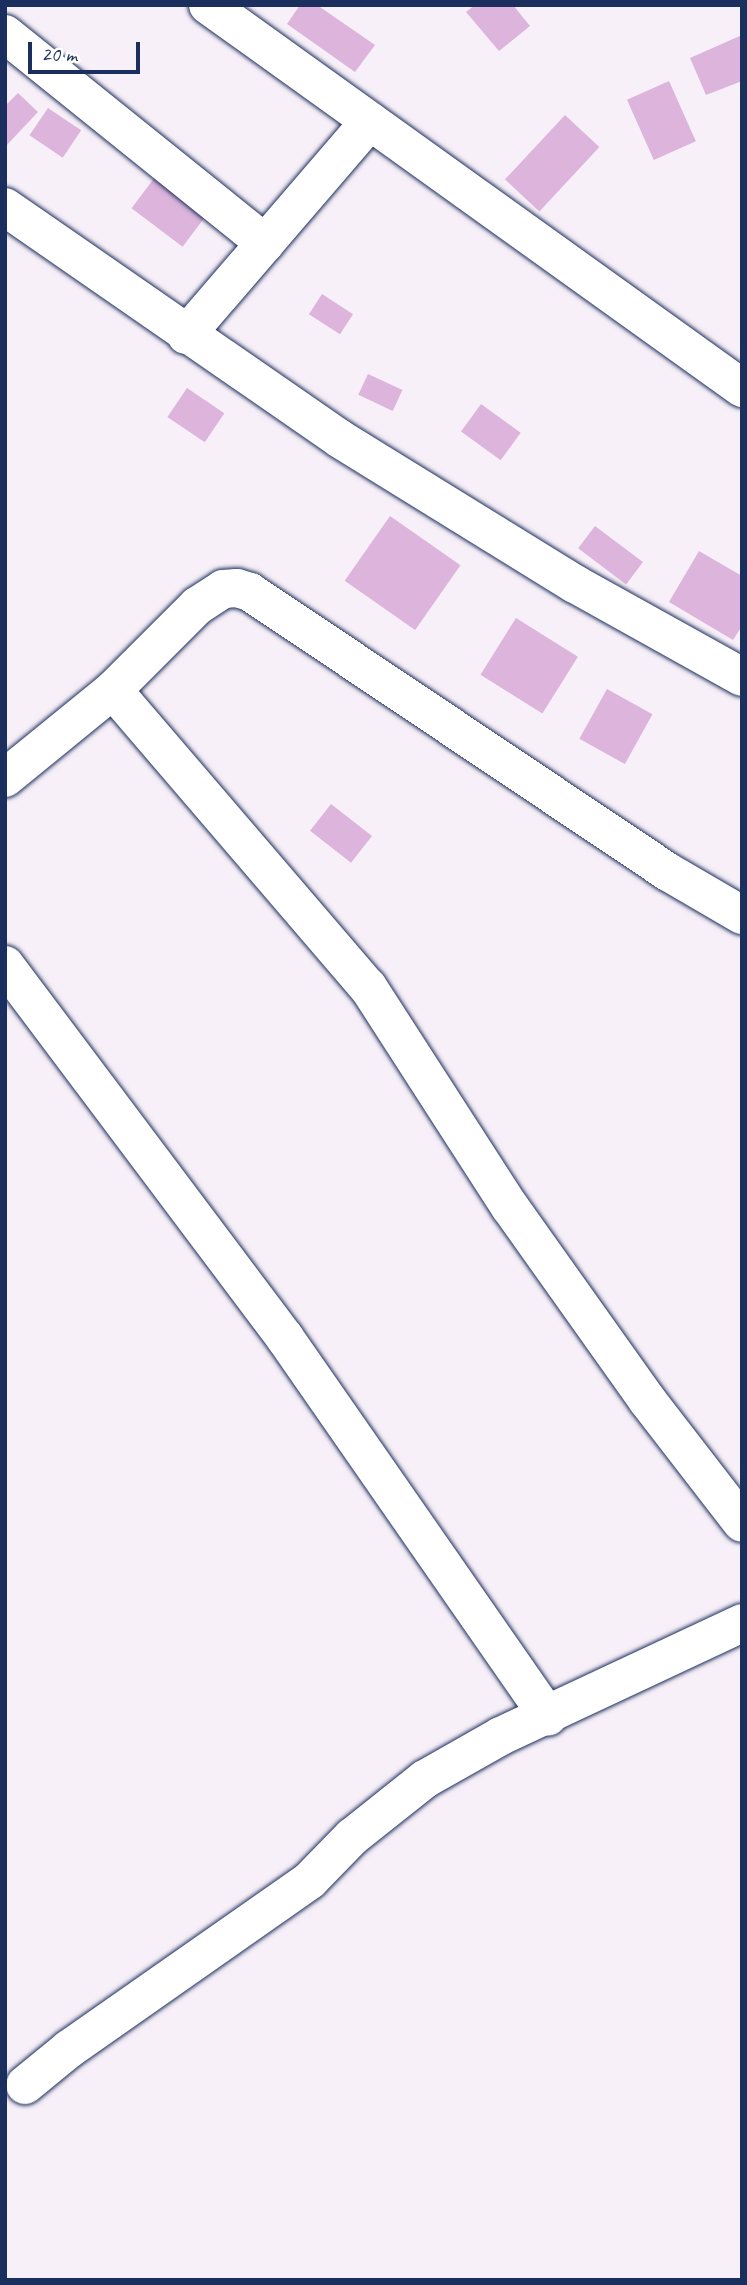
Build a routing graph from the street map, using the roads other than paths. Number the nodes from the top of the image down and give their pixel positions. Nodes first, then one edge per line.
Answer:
1 (208, 5) edge
2 (5, 34) edge
3 (370, 121) junction
4 (5, 207) edge
5 (265, 243) junction
6 (186, 335) junction
7 (742, 387) edge
8 (742, 677) edge
9 (113, 690) junction
10 (5, 778) edge
11 (742, 915) edge
12 (5, 965) edge
13 (742, 1523) edge
14 (742, 1623) edge
15 (548, 1717) junction
16 (25, 2085) dead end

1 - 3 street
2 - 5 street
3 - 5 street
3 - 7 street
4 - 6 street
5 - 6 street
6 - 8 street
9 - 10 street
9 - 11 street
9 - 13 street
12 - 15 street
14 - 15 street
15 - 16 street

